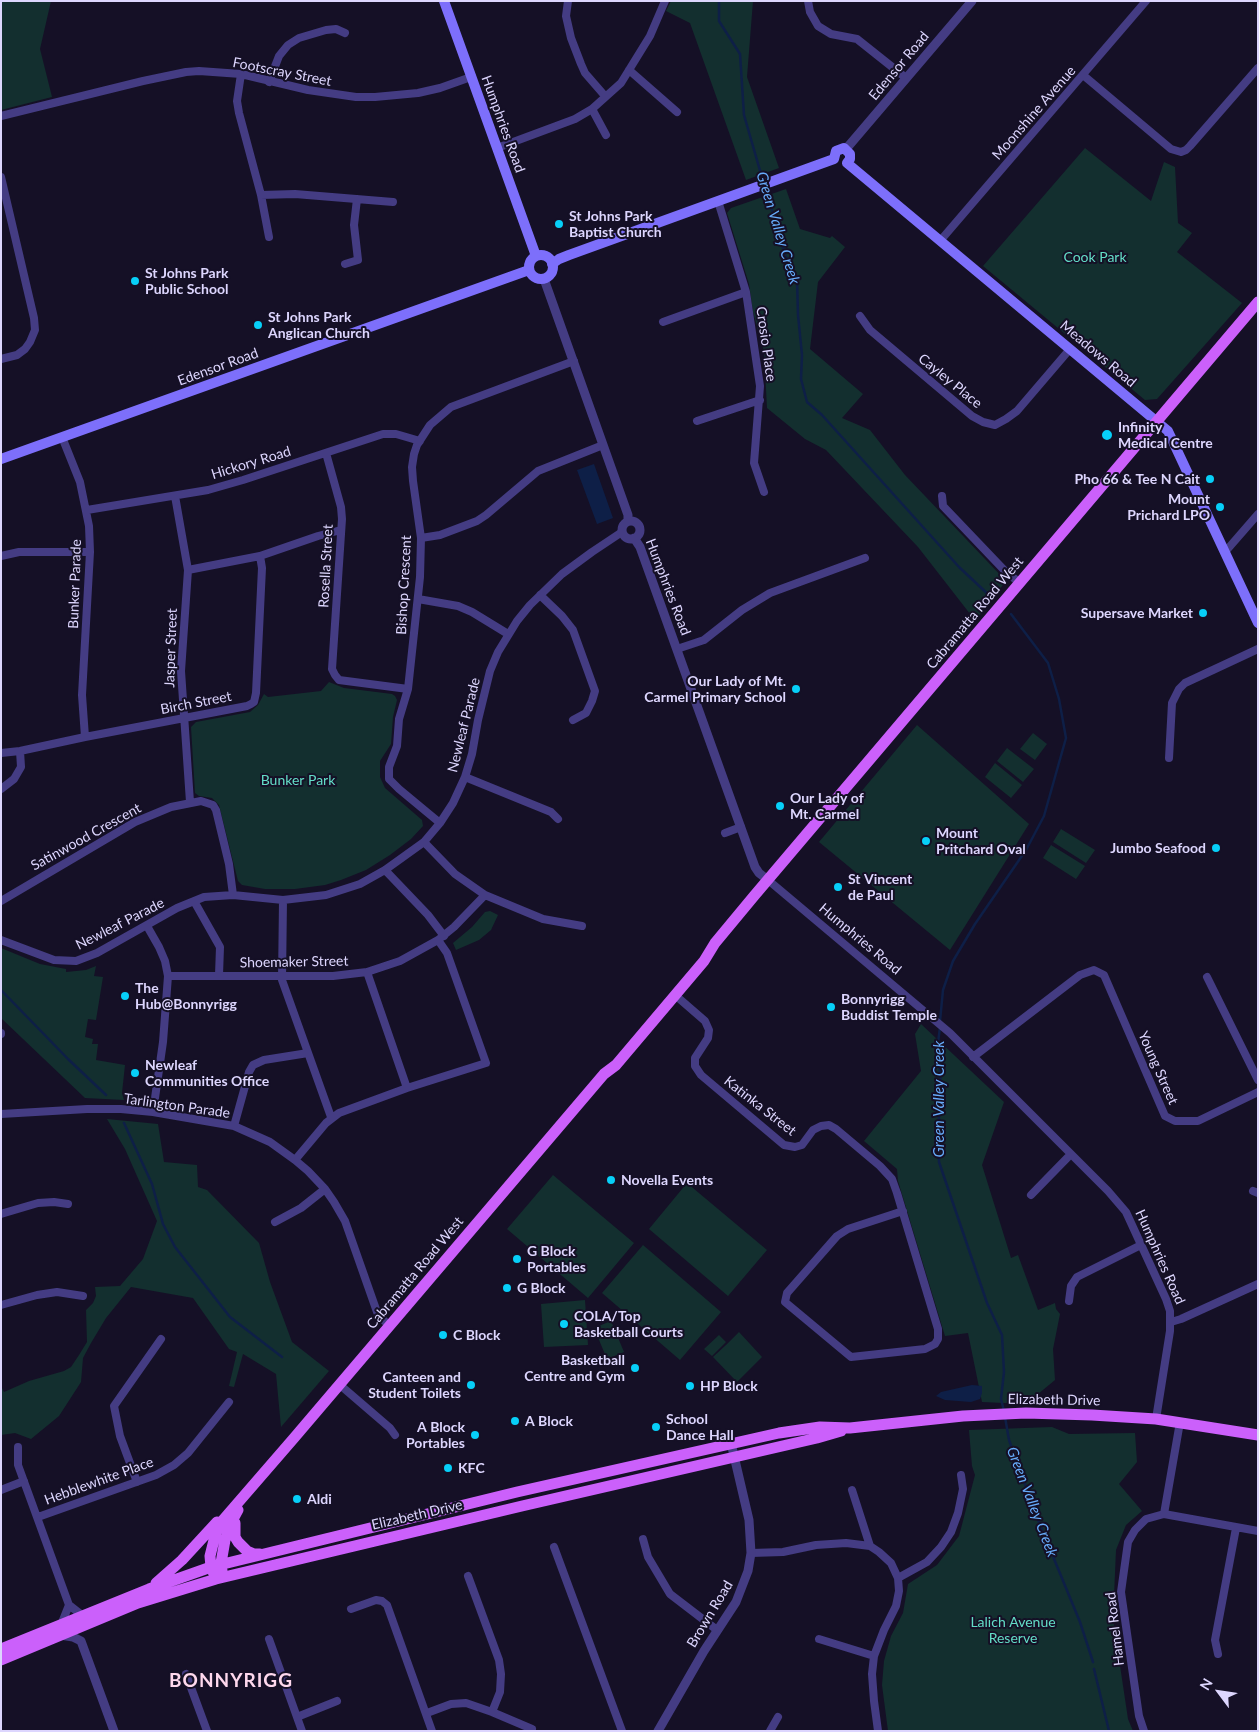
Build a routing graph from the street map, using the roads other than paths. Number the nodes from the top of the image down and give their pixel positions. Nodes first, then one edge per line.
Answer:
1 (444, 1) edge
2 (568, 1) edge
3 (665, 1) edge
4 (808, 1) edge
5 (972, 1) edge
6 (1146, 1) edge
7 (345, 33) dead end
8 (1258, 68) edge
9 (629, 70) junction
10 (241, 74) junction
11 (1083, 75) junction
12 (471, 77) junction
13 (906, 78) junction
14 (269, 82) junction
15 (605, 96) junction
16 (592, 109) junction
17 (677, 112) dead end
18 (1, 116) edge
19 (606, 135) dead end
20 (497, 148) junction
21 (846, 150) junction
22 (834, 159) junction
23 (847, 163) junction
24 (1, 177) edge
25 (261, 195) junction
26 (356, 199) junction
27 (718, 201) junction
28 (393, 202) dead end
29 (269, 237) dead end
30 (940, 241) junction
31 (536, 256) junction
32 (345, 264) dead end
33 (552, 264) junction
34 (529, 270) junction
35 (544, 279) junction
36 (746, 292) junction
37 (1258, 302) edge
38 (860, 316) dead end
39 (663, 322) dead end
40 (1070, 349) junction
41 (1, 359) edge
42 (574, 361) junction
43 (760, 400) junction
44 (698, 421) dead end
45 (1157, 421) junction
46 (62, 437) junction
47 (420, 441) junction
48 (603, 445) junction
49 (326, 453) junction
50 (1, 459) edge
51 (764, 492) dead end
52 (175, 496) junction
53 (942, 496) dead end
54 (87, 510) junction
55 (1258, 514) edge
56 (628, 521) junction
57 (341, 530) junction
58 (622, 532) junction
59 (421, 538) junction
60 (634, 538) junction
61 (90, 552) junction
62 (1225, 552) junction
63 (1, 556) edge
64 (260, 556) junction
65 (865, 558) dead end
66 (188, 570) junction
67 (1020, 583) junction
68 (540, 595) junction
69 (418, 599) junction
70 (1258, 623) edge
71 (508, 634) junction
72 (1258, 649) edge
73 (677, 650) junction
74 (408, 689) junction
75 (184, 718) junction
76 (573, 720) dead end
77 (85, 737) junction
78 (20, 752) junction
79 (1, 753) edge
80 (1169, 758) dead end
81 (465, 777) junction
82 (1, 789) edge
83 (190, 802) junction
84 (558, 819) dead end
85 (440, 823) junction
86 (741, 827) junction
87 (725, 833) dead end
88 (424, 842) junction
89 (385, 870) junction
90 (768, 880) junction
91 (4, 895) edge
92 (233, 895) junction
93 (485, 895) junction
94 (283, 900) junction
95 (194, 901) junction
96 (147, 926) junction
97 (582, 926) dead end
98 (441, 938) junction
99 (1, 940) edge
100 (715, 943) junction
101 (367, 972) junction
102 (219, 975) junction
103 (168, 976) junction
104 (282, 976) junction
105 (1207, 977) dead end
106 (675, 996) junction
107 (308, 1053) junction
108 (973, 1057) junction
109 (604, 1074) junction
110 (1258, 1080) edge
111 (407, 1088) junction
112 (1258, 1092) edge
113 (154, 1112) junction
114 (1, 1114) edge
115 (331, 1117) junction
116 (234, 1126) junction
117 (1071, 1154) junction
118 (296, 1160) junction
119 (325, 1190) junction
120 (1031, 1195) dead end
121 (68, 1204) dead end
122 (903, 1211) junction
123 (1, 1214) edge
124 (275, 1222) dead end
125 (1141, 1245) junction
126 (1258, 1284) edge
127 (82, 1296) dead end
128 (1069, 1301) dead end
129 (1, 1305) edge
130 (1171, 1322) junction
131 (390, 1326) junction
132 (162, 1339) dead end
133 (340, 1385) junction
134 (229, 1402) dead end
135 (1156, 1419) junction
136 (1180, 1422) junction
137 (850, 1428) junction
138 (395, 1435) dead end
139 (1258, 1435) edge
140 (731, 1443) junction
141 (18, 1447) dead end
142 (734, 1456) junction
143 (961, 1475) dead end
144 (24, 1481) junction
145 (137, 1482) junction
146 (1, 1490) edge
147 (852, 1490) dead end
148 (248, 1492) junction
149 (1164, 1514) junction
150 (38, 1517) junction
151 (1236, 1528) junction
152 (1258, 1531) edge
153 (643, 1539) dead end
154 (870, 1546) junction
155 (554, 1547) dead end
156 (751, 1553) junction
157 (265, 1554) junction
158 (216, 1565) junction
159 (468, 1576) dead end
160 (220, 1578) junction
161 (898, 1578) junction
162 (150, 1589) junction
163 (69, 1606) junction
164 (351, 1609) dead end
165 (88, 1618) junction
166 (60, 1630) junction
167 (717, 1630) junction
168 (269, 1639) dead end
169 (819, 1639) dead end
170 (81, 1641) junction
171 (1, 1650) edge
172 (1218, 1654) dead end
173 (874, 1656) junction
174 (1, 1660) edge
175 (186, 1674) dead end
176 (337, 1701) dead end
177 (492, 1712) junction
178 (427, 1713) junction
179 (297, 1717) junction
180 (778, 1717) dead end
181 (532, 1729) dead end
182 (114, 1731) edge
183 (207, 1731) edge
184 (302, 1731) edge
185 (432, 1731) edge
186 (622, 1731) edge
187 (658, 1731) edge
188 (770, 1731) edge
189 (878, 1731) edge
190 (1144, 1731) edge

1 - 12 main road, Humphries Road
2 - 15 street
3 - 9 street
4 - 13 street
5 - 13 street, Edensor Road
6 - 11 street, Moonshine Avenue
7 - 14 street
8 - 11 street
9 - 15 street
9 - 17 street
10 - 14 street, Footscray Street
10 - 18 street, Footscray Street
10 - 25 street
11 - 30 street, Moonshine Avenue
12 - 14 street, Footscray Street
12 - 20 main road, Humphries Road
13 - 21 street, Edensor Road
15 - 16 street
16 - 19 street
16 - 20 street
20 - 31 main road, Humphries Road
21 - 22 main road
21 - 23 main road
22 - 23 main road
22 - 27 main road
23 - 30 main road, Meadows Road
24 - 41 street
25 - 26 street
25 - 29 street
26 - 28 street
26 - 32 street
27 - 33 main road
27 - 36 street, Crosio Place
30 - 40 main road, Meadows Road
31 - 33 main road
31 - 34 main road
33 - 35 main road
34 - 35 main road
34 - 46 main road, Edensor Road
35 - 42 street
36 - 39 street
36 - 43 street, Crosio Place
37 - 45 main road, Cabramatta Road West
38 - 40 street, Cayley Place
40 - 45 main road, Meadows Road
42 - 47 street, Bishop Crescent
42 - 48 street
43 - 44 street
43 - 51 street, Crosio Place
45 - 62 main road, Meadows Road
45 - 67 main road, Cabramatta Road West
46 - 50 main road, Edensor Road
46 - 54 street, Bunker Parade
47 - 49 street, Hickory Road
47 - 59 street, Bishop Crescent
48 - 56 street
48 - 59 street
49 - 52 street, Hickory Road
49 - 57 street, Rosella Street
52 - 54 street, Hickory Road
52 - 66 street, Jasper Street
53 - 67 street
54 - 61 street, Bunker Parade
55 - 62 street
56 - 58 street
56 - 60 street
57 - 64 street
57 - 74 street, Rosella Street
58 - 60 street
58 - 68 street, Newleaf Parade
59 - 69 street, Bishop Crescent
60 - 73 street, Humphries Road
61 - 63 street
61 - 77 street, Bunker Parade
62 - 70 main road, Meadows Road
64 - 66 street
64 - 75 street, Birch Street
65 - 73 street
66 - 75 street, Jasper Street
67 - 90 main road, Cabramatta Road West
68 - 71 street, Newleaf Parade
68 - 76 street
69 - 71 street
69 - 74 street, Bishop Crescent
71 - 81 street, Newleaf Parade
72 - 80 street
73 - 86 street, Humphries Road
74 - 85 street, Bishop Crescent
75 - 77 street, Birch Street
75 - 83 street, Jasper Street
77 - 78 street, Birch Street
78 - 79 street, Birch Street
78 - 82 street
81 - 84 street
81 - 85 street, Newleaf Parade
83 - 91 street, Satinwood Crescent
83 - 92 street, Satinwood Crescent
85 - 88 street, Newleaf Parade
86 - 87 street
86 - 90 street, Humphries Road
88 - 89 street, Newleaf Parade
88 - 93 street
89 - 94 street, Newleaf Parade
89 - 98 street
90 - 100 main road, Cabramatta Road West
90 - 108 street, Humphries Road
92 - 94 street, Newleaf Parade
92 - 95 street, Newleaf Parade
93 - 97 street
93 - 98 street, Shoemaker Street
94 - 104 street
95 - 96 street, Newleaf Parade
95 - 102 street
96 - 99 street, Newleaf Parade
96 - 103 street
98 - 101 street, Shoemaker Street
98 - 111 street
100 - 106 main road, Cabramatta Road West
100 - 109 main road, Cabramatta Road West
101 - 104 street, Shoemaker Street
101 - 111 street
102 - 103 street, Shoemaker Street
102 - 104 street, Shoemaker Street
103 - 113 street
104 - 107 street
105 - 110 street
106 - 109 main road, Cabramatta Road West
106 - 122 street, Katinka Street
107 - 115 street
107 - 116 street
108 - 112 street, Young Street
108 - 117 street, Humphries Road
109 - 131 main road, Cabramatta Road West
111 - 115 street
113 - 114 street, Tarlington Parade
113 - 116 street, Tarlington Parade
115 - 118 street
116 - 118 street, Tarlington Parade
117 - 120 street
117 - 125 street, Humphries Road
118 - 119 street, Tarlington Parade
119 - 124 street
119 - 131 street, Tarlington Parade
121 - 123 street
122 - 122 street, Katinka Street
125 - 128 street
125 - 130 street, Humphries Road
126 - 130 street
127 - 129 street
130 - 135 street, Humphries Road
131 - 133 main road, Cabramatta Road West
132 - 145 street
133 - 138 street
133 - 148 main road, Cabramatta Road West
134 - 145 street, Hebblewhite Place
135 - 136 main road, Elizabeth Drive
135 - 137 main road, Elizabeth Drive
136 - 139 main road, Elizabeth Drive
136 - 149 street
137 - 140 main road, Elizabeth Drive
137 - 142 main road, Elizabeth Drive
140 - 142 street, Brown Road
140 - 157 main road, Elizabeth Drive
141 - 144 street
142 - 156 street, Brown Road
142 - 160 main road, Elizabeth Drive
143 - 161 street
144 - 146 street
144 - 150 street
145 - 150 street, Hebblewhite Place
147 - 154 street
148 - 157 main road
148 - 158 main road, Cabramatta Road West
148 - 162 main road
149 - 151 street
149 - 190 street, Hamel Road
150 - 163 street
151 - 152 street
151 - 172 street
153 - 167 street
154 - 156 street
154 - 161 street
155 - 186 street
156 - 167 street, Brown Road
157 - 158 main road, Elizabeth Drive
158 - 160 main road, Cabramatta Road West
158 - 162 main road, Elizabeth Drive
159 - 177 street
160 - 165 main road, Elizabeth Drive
161 - 173 street
162 - 165 main road, Elizabeth Drive
163 - 165 street
163 - 166 street
164 - 178 street
165 - 166 main road, Elizabeth Drive
165 - 170 street
166 - 170 street
166 - 171 main road, Elizabeth Drive
166 - 174 main road, Elizabeth Drive
167 - 187 street, Brown Road
168 - 179 street
169 - 173 street
170 - 182 street
173 - 189 street
175 - 183 street
176 - 179 street
177 - 178 street
177 - 181 street
178 - 185 street
179 - 184 street
180 - 188 street

